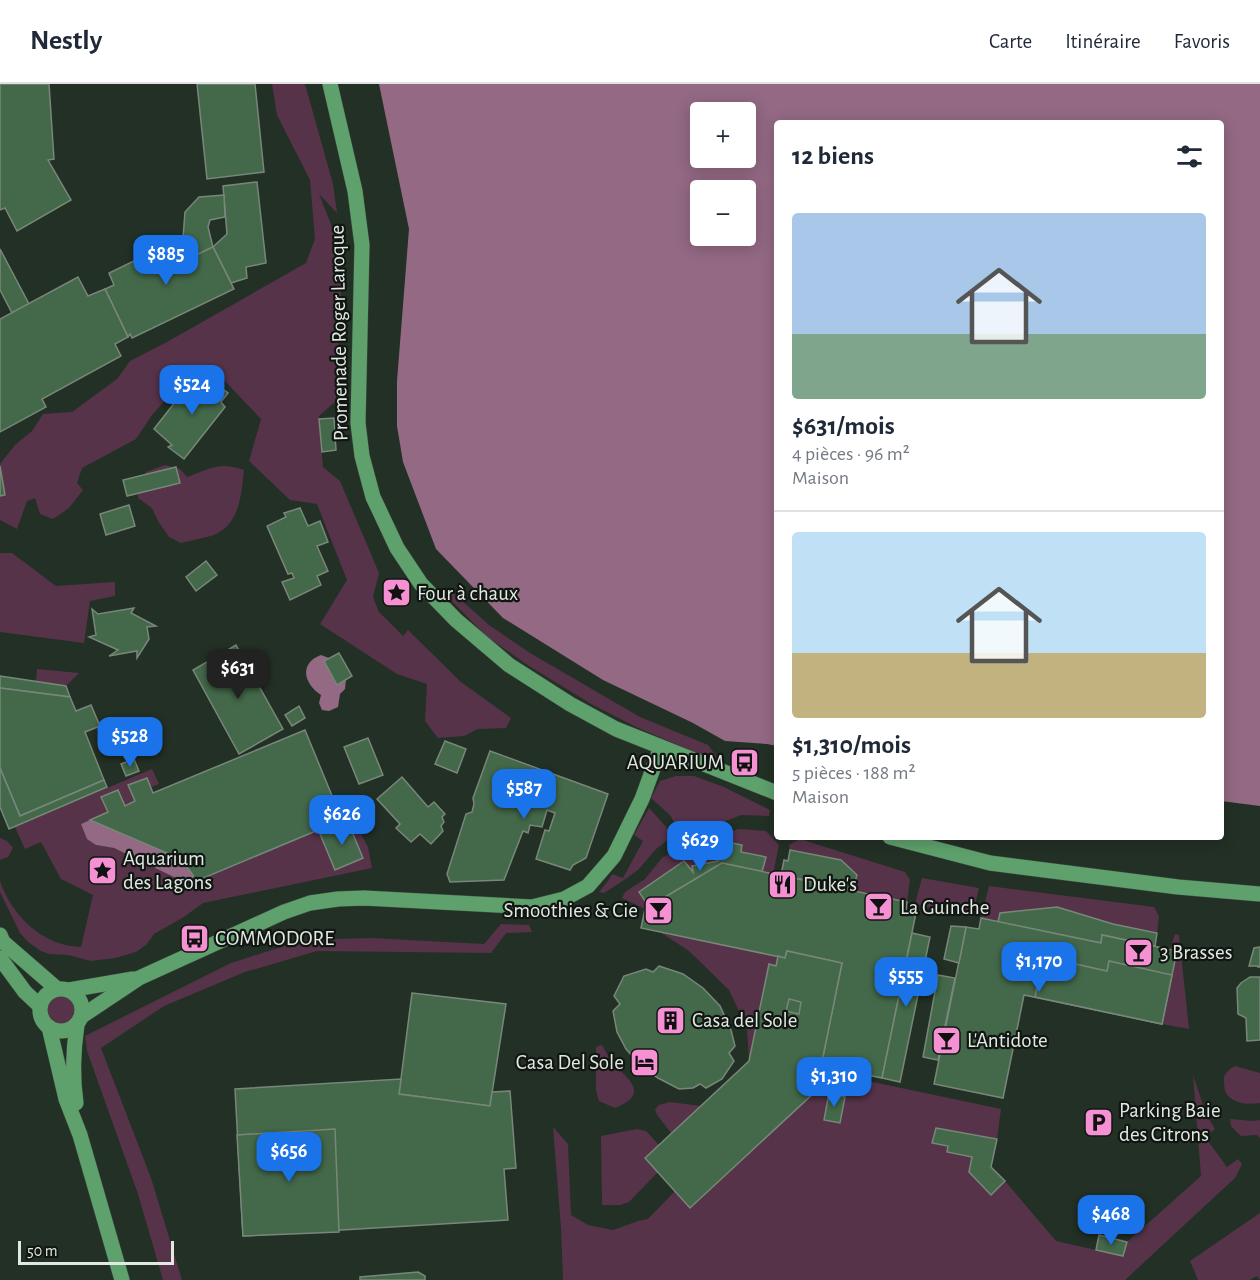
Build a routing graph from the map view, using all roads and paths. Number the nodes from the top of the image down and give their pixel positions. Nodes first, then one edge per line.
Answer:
1 (330, 84) edge
2 (661, 747) junction
3 (774, 792) edge
4 (902, 840) edge
5 (1260, 894) edge
6 (0, 935) edge
7 (0, 958) edge
8 (139, 978) junction
9 (62, 989) junction
10 (40, 1006) junction
11 (80, 1021) junction
12 (49, 1027) junction
13 (80, 1136) junction
14 (122, 1280) edge

1 - 2 main road, Promenade Roger Laroque
2 - 3 main road, Promenade Roger Laroque
2 - 8 main road
4 - 5 main road
6 - 9 main road
7 - 10 main road
8 - 9 main road
8 - 11 main road
9 - 10 main road
9 - 11 main road
10 - 12 main road
11 - 12 main road
11 - 13 main road
12 - 13 main road
13 - 14 main road

